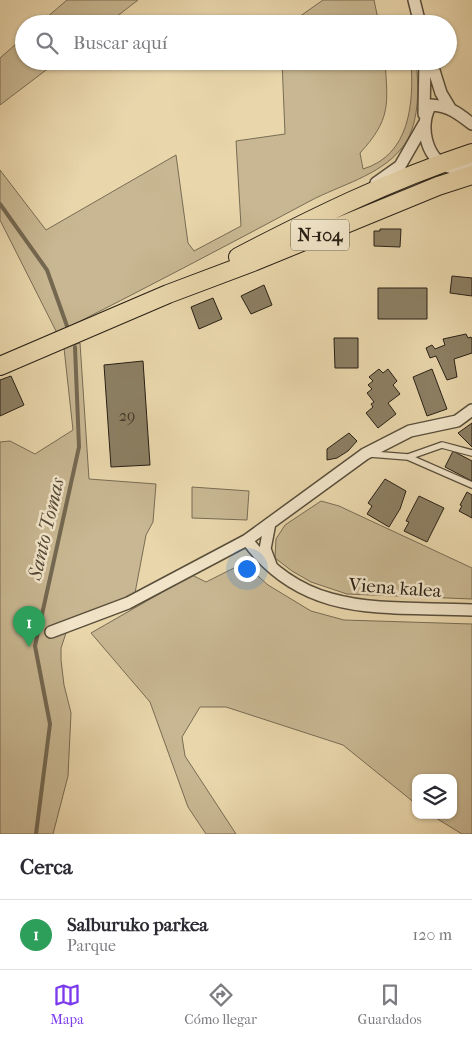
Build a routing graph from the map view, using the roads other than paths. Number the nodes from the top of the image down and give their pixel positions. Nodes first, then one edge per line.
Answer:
1 (414, 0) edge
2 (418, 15) edge
3 (425, 70) edge
4 (434, 70) edge
5 (450, 108) junction
6 (424, 120) junction
7 (472, 124) edge
8 (472, 153) edge
9 (441, 163) junction
10 (472, 167) edge
11 (472, 175) edge
12 (323, 214) junction
13 (168, 294) junction
14 (0, 366) edge
15 (472, 410) edge
16 (472, 453) edge
17 (365, 454) junction
18 (408, 457) junction
19 (472, 485) edge
20 (270, 523) junction
21 (247, 540) junction
22 (223, 553) junction
23 (261, 558) junction
24 (272, 567) junction
25 (472, 610) edge
26 (51, 632) dead end

1 - 2 street
3 - 6 street
4 - 5 street
5 - 6 street
5 - 7 street
6 - 9 street
6 - 12 street
8 - 9 main road, N-104
9 - 10 street
9 - 12 main road, N-104
11 - 13 main road, N-104
12 - 13 main road, N-104
13 - 14 main road, N-104
15 - 17 street
16 - 18 lane
17 - 18 lane
17 - 20 street
18 - 19 lane
20 - 21 street
20 - 24 street
21 - 22 street
21 - 23 street, Viena kalea
22 - 23 street
22 - 26 street
23 - 24 street, Viena kalea
24 - 25 street, Viena kalea

